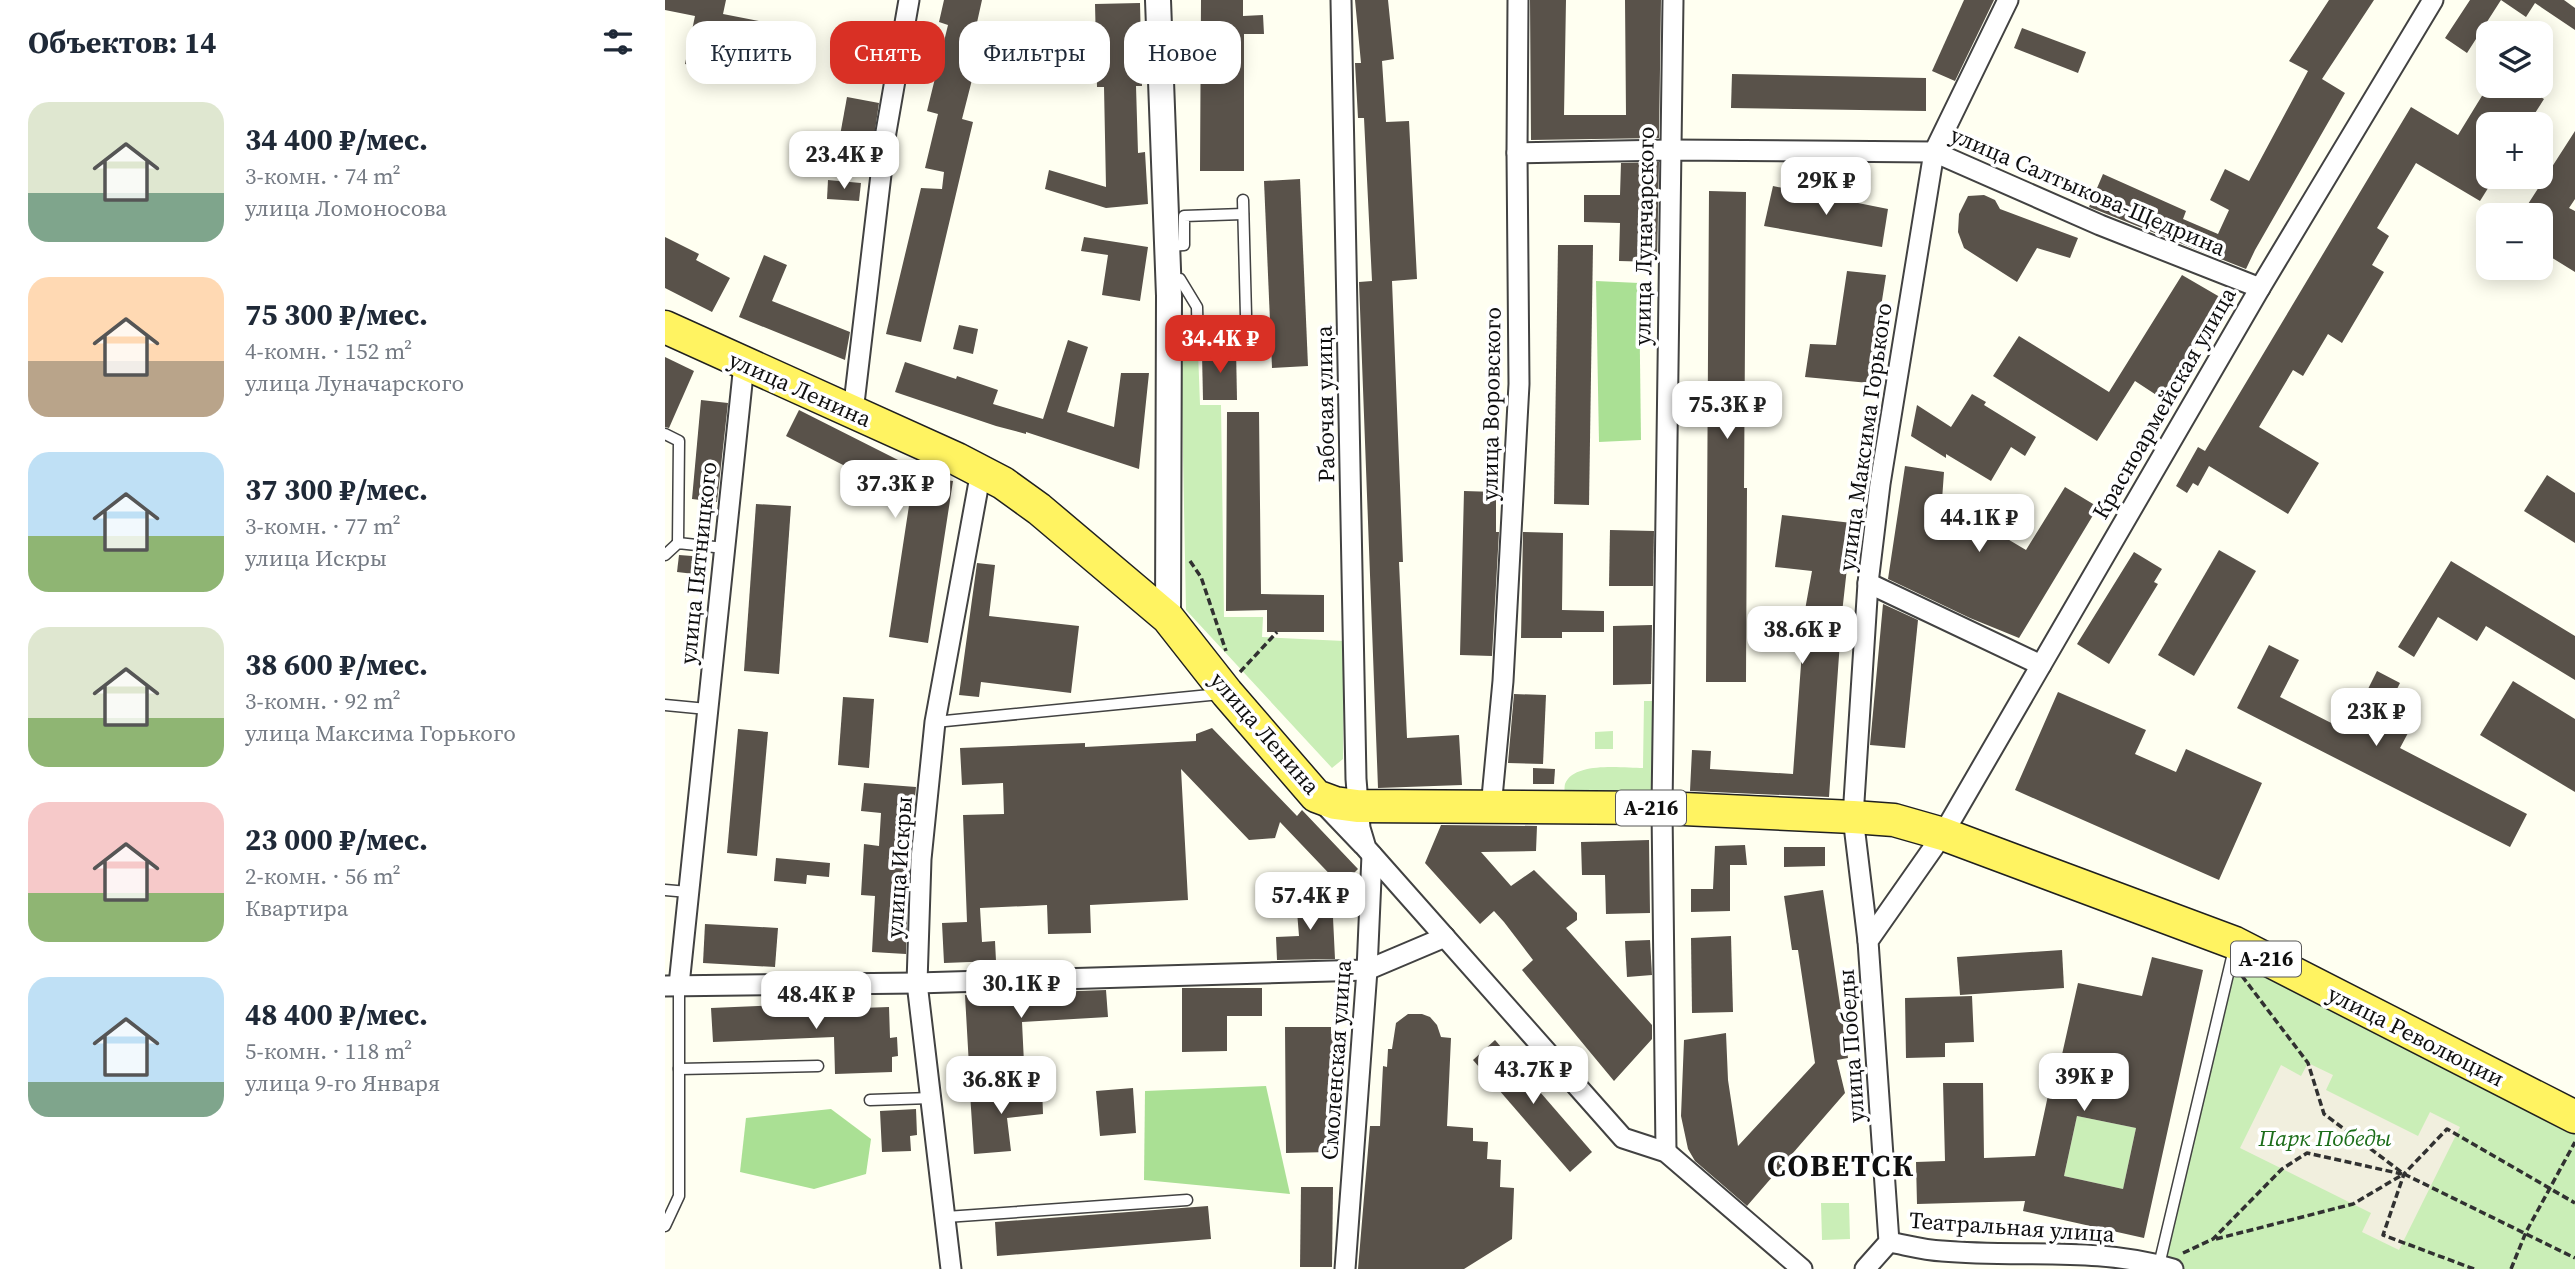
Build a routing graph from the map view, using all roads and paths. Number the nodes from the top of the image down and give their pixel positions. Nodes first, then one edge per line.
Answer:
1 (909, 0) edge
2 (1159, 0) edge
3 (1341, 0) edge
4 (1518, 0) edge
5 (1673, 0) edge
6 (2008, 0) edge
7 (2433, 0) edge
8 (1669, 150) junction
9 (1934, 152) junction
10 (1517, 153) junction
11 (1243, 200) dead end
12 (1243, 214) junction
13 (1167, 246) junction
14 (1169, 280) junction
15 (2260, 288) junction
16 (665, 327) edge
17 (1247, 339) junction
18 (1247, 354) dead end
19 (744, 364) junction
20 (853, 412) junction
21 (665, 434) edge
22 (981, 471) junction
23 (678, 543) junction
24 (724, 548) junction
25 (665, 555) edge
26 (1189, 559) dead end
27 (1868, 583) junction
28 (1168, 618) junction
29 (1277, 632) dead end
30 (1226, 652) dead end
31 (2041, 665) junction
32 (1231, 685) junction
33 (665, 705) edge
34 (707, 709) junction
35 (935, 722) junction
36 (1316, 796) junction
37 (1357, 806) junction
38 (1491, 808) junction
39 (1662, 808) junction
40 (1853, 817) junction
41 (1943, 834) junction
42 (1369, 851) junction
43 (665, 890) edge
44 (688, 892) junction
45 (1445, 937) junction
46 (1868, 941) junction
47 (2233, 952) junction
48 (1367, 970) junction
49 (917, 983) junction
50 (672, 986) edge
51 (818, 1066) dead end
52 (679, 1069) junction
53 (931, 1098) junction
54 (870, 1100) dead end
55 (2575, 1117) edge
56 (2575, 1142) edge
57 (1666, 1152) junction
58 (2404, 1174) junction
59 (2550, 1188) junction
60 (1187, 1200) dead end
61 (2575, 1203) edge
62 (946, 1217) junction
63 (665, 1226) edge
64 (2526, 1232) junction
65 (2213, 1240) junction
66 (1889, 1242) junction
67 (2575, 1258) edge
68 (2166, 1267) edge
69 (951, 1269) edge
70 (1345, 1269) edge
71 (1802, 1269) edge
72 (1864, 1269) edge
73 (2474, 1269) edge
74 (2511, 1269) edge

1 - 20 street
2 - 13 street
3 - 37 street, Рабочая улица
4 - 10 street, улица Воровского
5 - 8 street, улица Луначарского
6 - 9 street, улица Максима Горького
7 - 15 street, Красноармейская улица
8 - 9 street, улица Салтыкова-Щедрина
8 - 10 street, улица Салтыкова-Щедрина
8 - 39 street, улица Луначарского
9 - 15 street, улица Салтыкова-Щедрина
9 - 27 street, улица Максима Горького
10 - 38 street, улица Воровского
11 - 12 lane
12 - 13 lane
12 - 17 lane
13 - 14 street
14 - 17 lane
14 - 28 street
15 - 31 street, Красноармейская улица
16 - 19 main road, улица Ленина
17 - 18 lane
19 - 20 main road, улица Ленина
19 - 24 street, улица Пятницкого
20 - 22 main road, улица Ленина
21 - 23 lane
22 - 28 main road, улица Ленина
22 - 35 street, улица Искры
23 - 24 lane
23 - 25 lane
24 - 34 street, улица Пятницкого
26 - 30 path
27 - 31 street
27 - 40 street, улица Максима Горького
28 - 32 main road, улица Ленина
29 - 32 path
31 - 41 street, Красноармейская улица
32 - 35 lane
32 - 36 main road, улица Ленина
33 - 34 lane
34 - 44 street, улица Пятницкого
35 - 49 street, улица Искры
36 - 37 main road, улица Ленина / А-216
36 - 42 street
37 - 38 main road, А-216
37 - 42 street
38 - 39 main road, А-216
39 - 40 main road, А-216
39 - 57 street, улица Луначарского
40 - 41 main road, А-216
40 - 46 street, улица Максима Горького
41 - 46 street, улица Победы
41 - 47 main road, улица Революции / А-216
42 - 45 street
42 - 48 street, Смоленская улица
43 - 44 lane
44 - 50 street, улица Пятницкого
45 - 48 street
45 - 57 street
46 - 66 street, улица Победы
47 - 55 main road, улица Революции / А-216
47 - 58 path
47 - 68 lane
48 - 49 street
48 - 70 street, Смоленская улица
49 - 50 street
49 - 53 street, улица Искры
50 - 52 lane, улица Пятницкого
51 - 52 lane
52 - 63 lane, улица Пятницкого
53 - 54 lane
53 - 62 street, улица Искры
56 - 59 path
57 - 71 street
58 - 59 path
58 - 64 path
58 - 65 path
58 - 65 path
58 - 73 path
59 - 61 path
59 - 64 path
60 - 62 lane
62 - 69 street, улица Искры
64 - 67 path
64 - 74 path
65 - 68 path
66 - 68 street, Театральная улица
66 - 72 street

